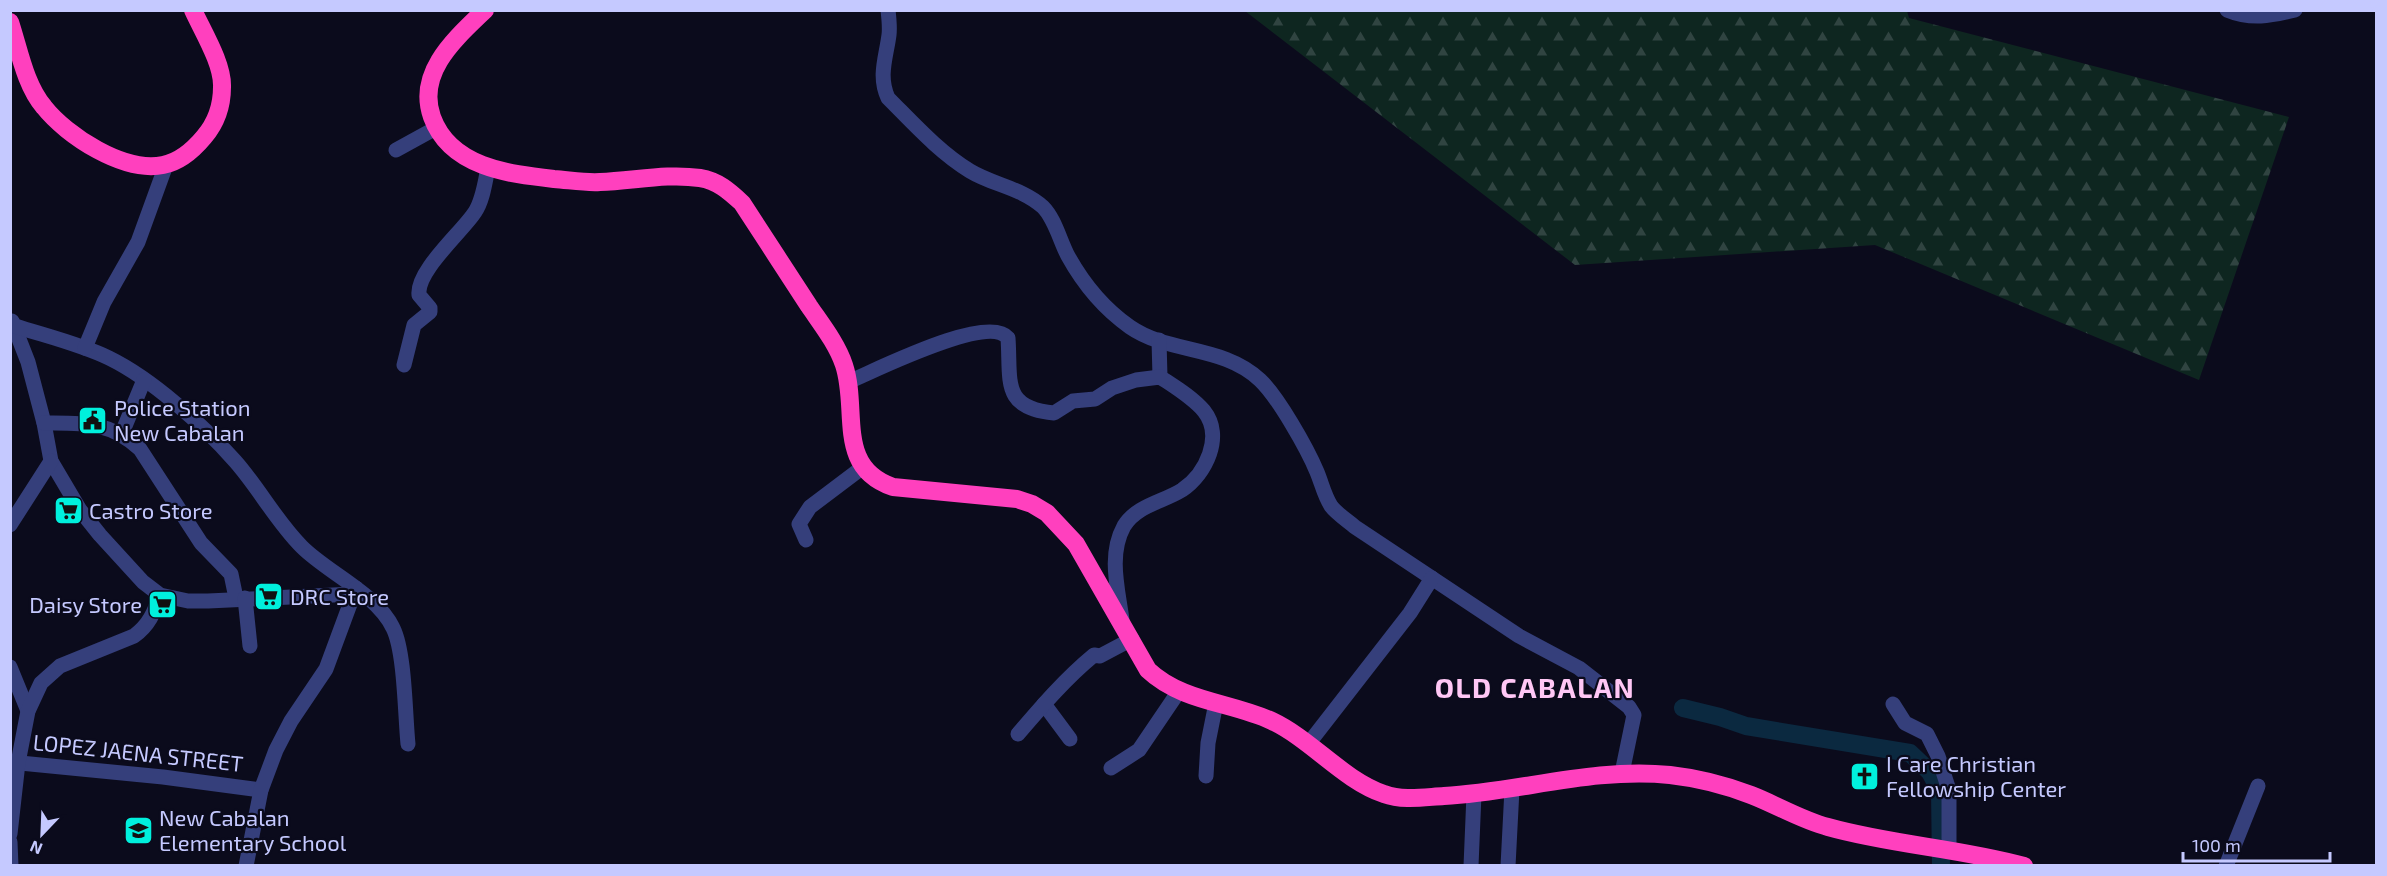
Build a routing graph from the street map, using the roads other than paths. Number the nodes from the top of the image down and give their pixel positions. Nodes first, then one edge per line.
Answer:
1 (193, 10) edge
2 (486, 10) edge
3 (888, 10) edge
4 (2227, 10) edge
5 (2295, 10) edge
6 (10, 22) edge
7 (436, 128) junction
8 (396, 150) dead end
9 (166, 165) junction
10 (488, 168) junction
11 (14, 331) edge
12 (1159, 339) junction
13 (85, 348) junction
14 (404, 365) dead end
15 (1160, 377) junction
16 (144, 380) junction
17 (849, 382) junction
18 (44, 423) junction
19 (122, 434) junction
20 (51, 461) junction
21 (863, 467) junction
22 (11, 525) edge
23 (806, 540) dead end
24 (1432, 578) junction
25 (355, 591) junction
26 (160, 595) junction
27 (240, 598) junction
28 (1122, 623) junction
29 (1132, 639) junction
30 (250, 646) dead end
31 (10, 667) edge
32 (1179, 691) junction
33 (1216, 703) junction
34 (1044, 704) junction
35 (1893, 704) dead end
36 (28, 711) junction
37 (1018, 734) dead end
38 (1070, 739) dead end
39 (1309, 743) junction
40 (408, 744) dead end
41 (14, 763) edge
42 (1111, 768) dead end
43 (1622, 773) junction
44 (1206, 776) dead end
45 (2258, 786) dead end
46 (1512, 789) junction
47 (261, 790) junction
48 (1474, 794) junction
49 (10, 834) edge
50 (10, 842) edge
51 (1947, 849) junction
52 (1503, 864) edge
53 (11, 866) edge
54 (246, 866) edge
55 (1471, 866) edge
56 (2024, 866) edge
57 (2226, 866) edge

1 - 9 highway
2 - 7 highway
3 - 12 street
4 - 5 street
6 - 9 highway
7 - 8 street
7 - 10 highway
9 - 13 street
10 - 14 street
10 - 17 highway
11 - 13 street
11 - 18 street
12 - 15 street
12 - 24 street
13 - 16 street
15 - 17 street
15 - 28 street
16 - 19 street
16 - 25 street
17 - 21 highway
18 - 19 street
18 - 20 street
19 - 27 street
20 - 22 street
20 - 26 street
21 - 23 street
21 - 28 highway
24 - 39 street
24 - 43 street
25 - 27 street
25 - 40 street
25 - 47 street
26 - 27 street
26 - 36 street
27 - 30 street
28 - 29 highway
29 - 32 highway
29 - 34 street
31 - 36 street
32 - 33 highway
32 - 42 street
33 - 39 highway
33 - 44 street
34 - 37 street
34 - 38 street
35 - 51 street
36 - 41 street
39 - 48 highway
41 - 47 street, LOPEZ JAENA STREET
41 - 49 street
43 - 46 highway
43 - 51 highway
45 - 57 street
46 - 48 highway
46 - 52 street
47 - 54 street
48 - 55 street
50 - 53 street
51 - 56 highway

